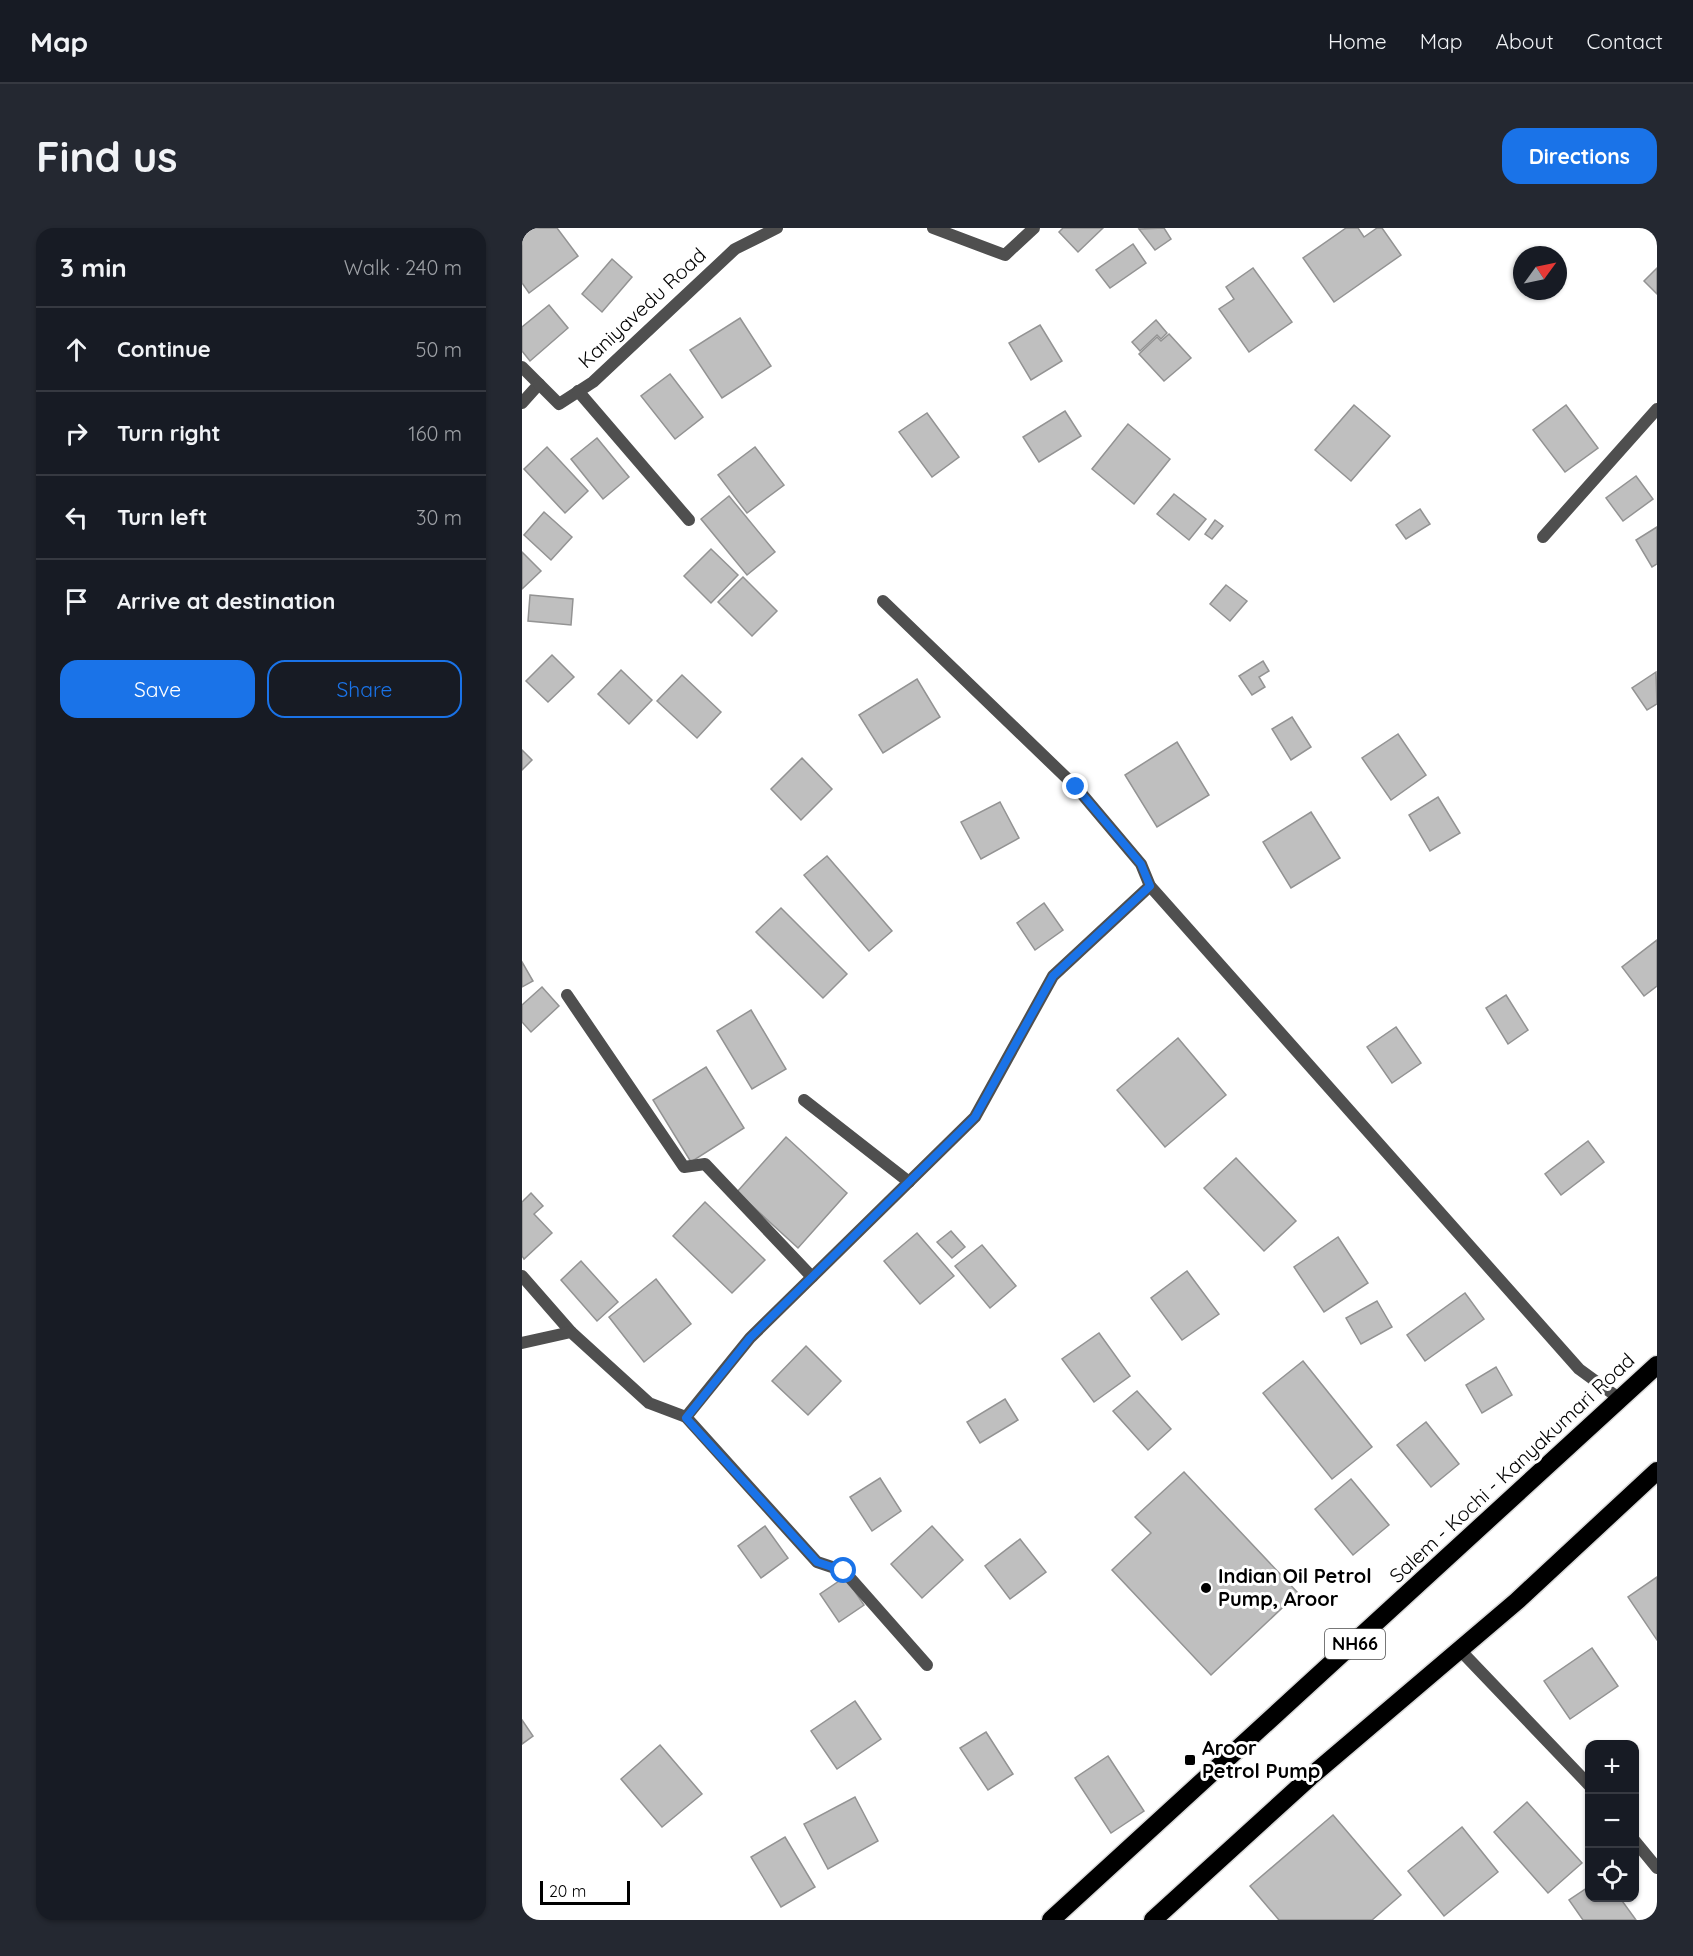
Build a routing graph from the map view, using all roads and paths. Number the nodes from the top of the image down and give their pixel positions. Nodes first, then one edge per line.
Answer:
1 (777, 228) edge
2 (933, 228) edge
3 (1034, 228) edge
4 (522, 367) edge
5 (539, 384) junction
6 (578, 391) junction
7 (522, 403) edge
8 (1657, 409) edge
9 (689, 520) dead end
10 (1543, 537) dead end
11 (883, 601) dead end
12 (1150, 886) junction
13 (567, 995) dead end
14 (804, 1100) dead end
15 (909, 1182) junction
16 (522, 1276) edge
17 (812, 1277) junction
18 (572, 1332) junction
19 (522, 1342) edge
20 (1657, 1365) edge
21 (1620, 1399) junction
22 (686, 1418) junction
23 (1657, 1472) edge
24 (1460, 1650) junction
25 (927, 1665) dead end
26 (1585, 1781) edge
27 (1639, 1845) edge
28 (1657, 1868) edge
29 (1051, 1920) edge
30 (1153, 1920) edge

1 - 6 street, Kaniyavedu Road
2 - 3 street
4 - 5 street
5 - 6 street, Kaniyavedu Road
5 - 7 street
6 - 9 street
8 - 10 street
11 - 12 street
12 - 15 street
12 - 21 street
13 - 17 street
14 - 15 street
15 - 17 street
16 - 18 street
17 - 22 street
18 - 19 street
18 - 22 street
20 - 21 highway, Salem - Kochi - Kanyakumari Road / NH66
21 - 29 highway, Salem - Kochi - Kanyakumari Road / NH66
22 - 25 street
23 - 24 highway
24 - 26 street
24 - 30 highway
27 - 28 street

